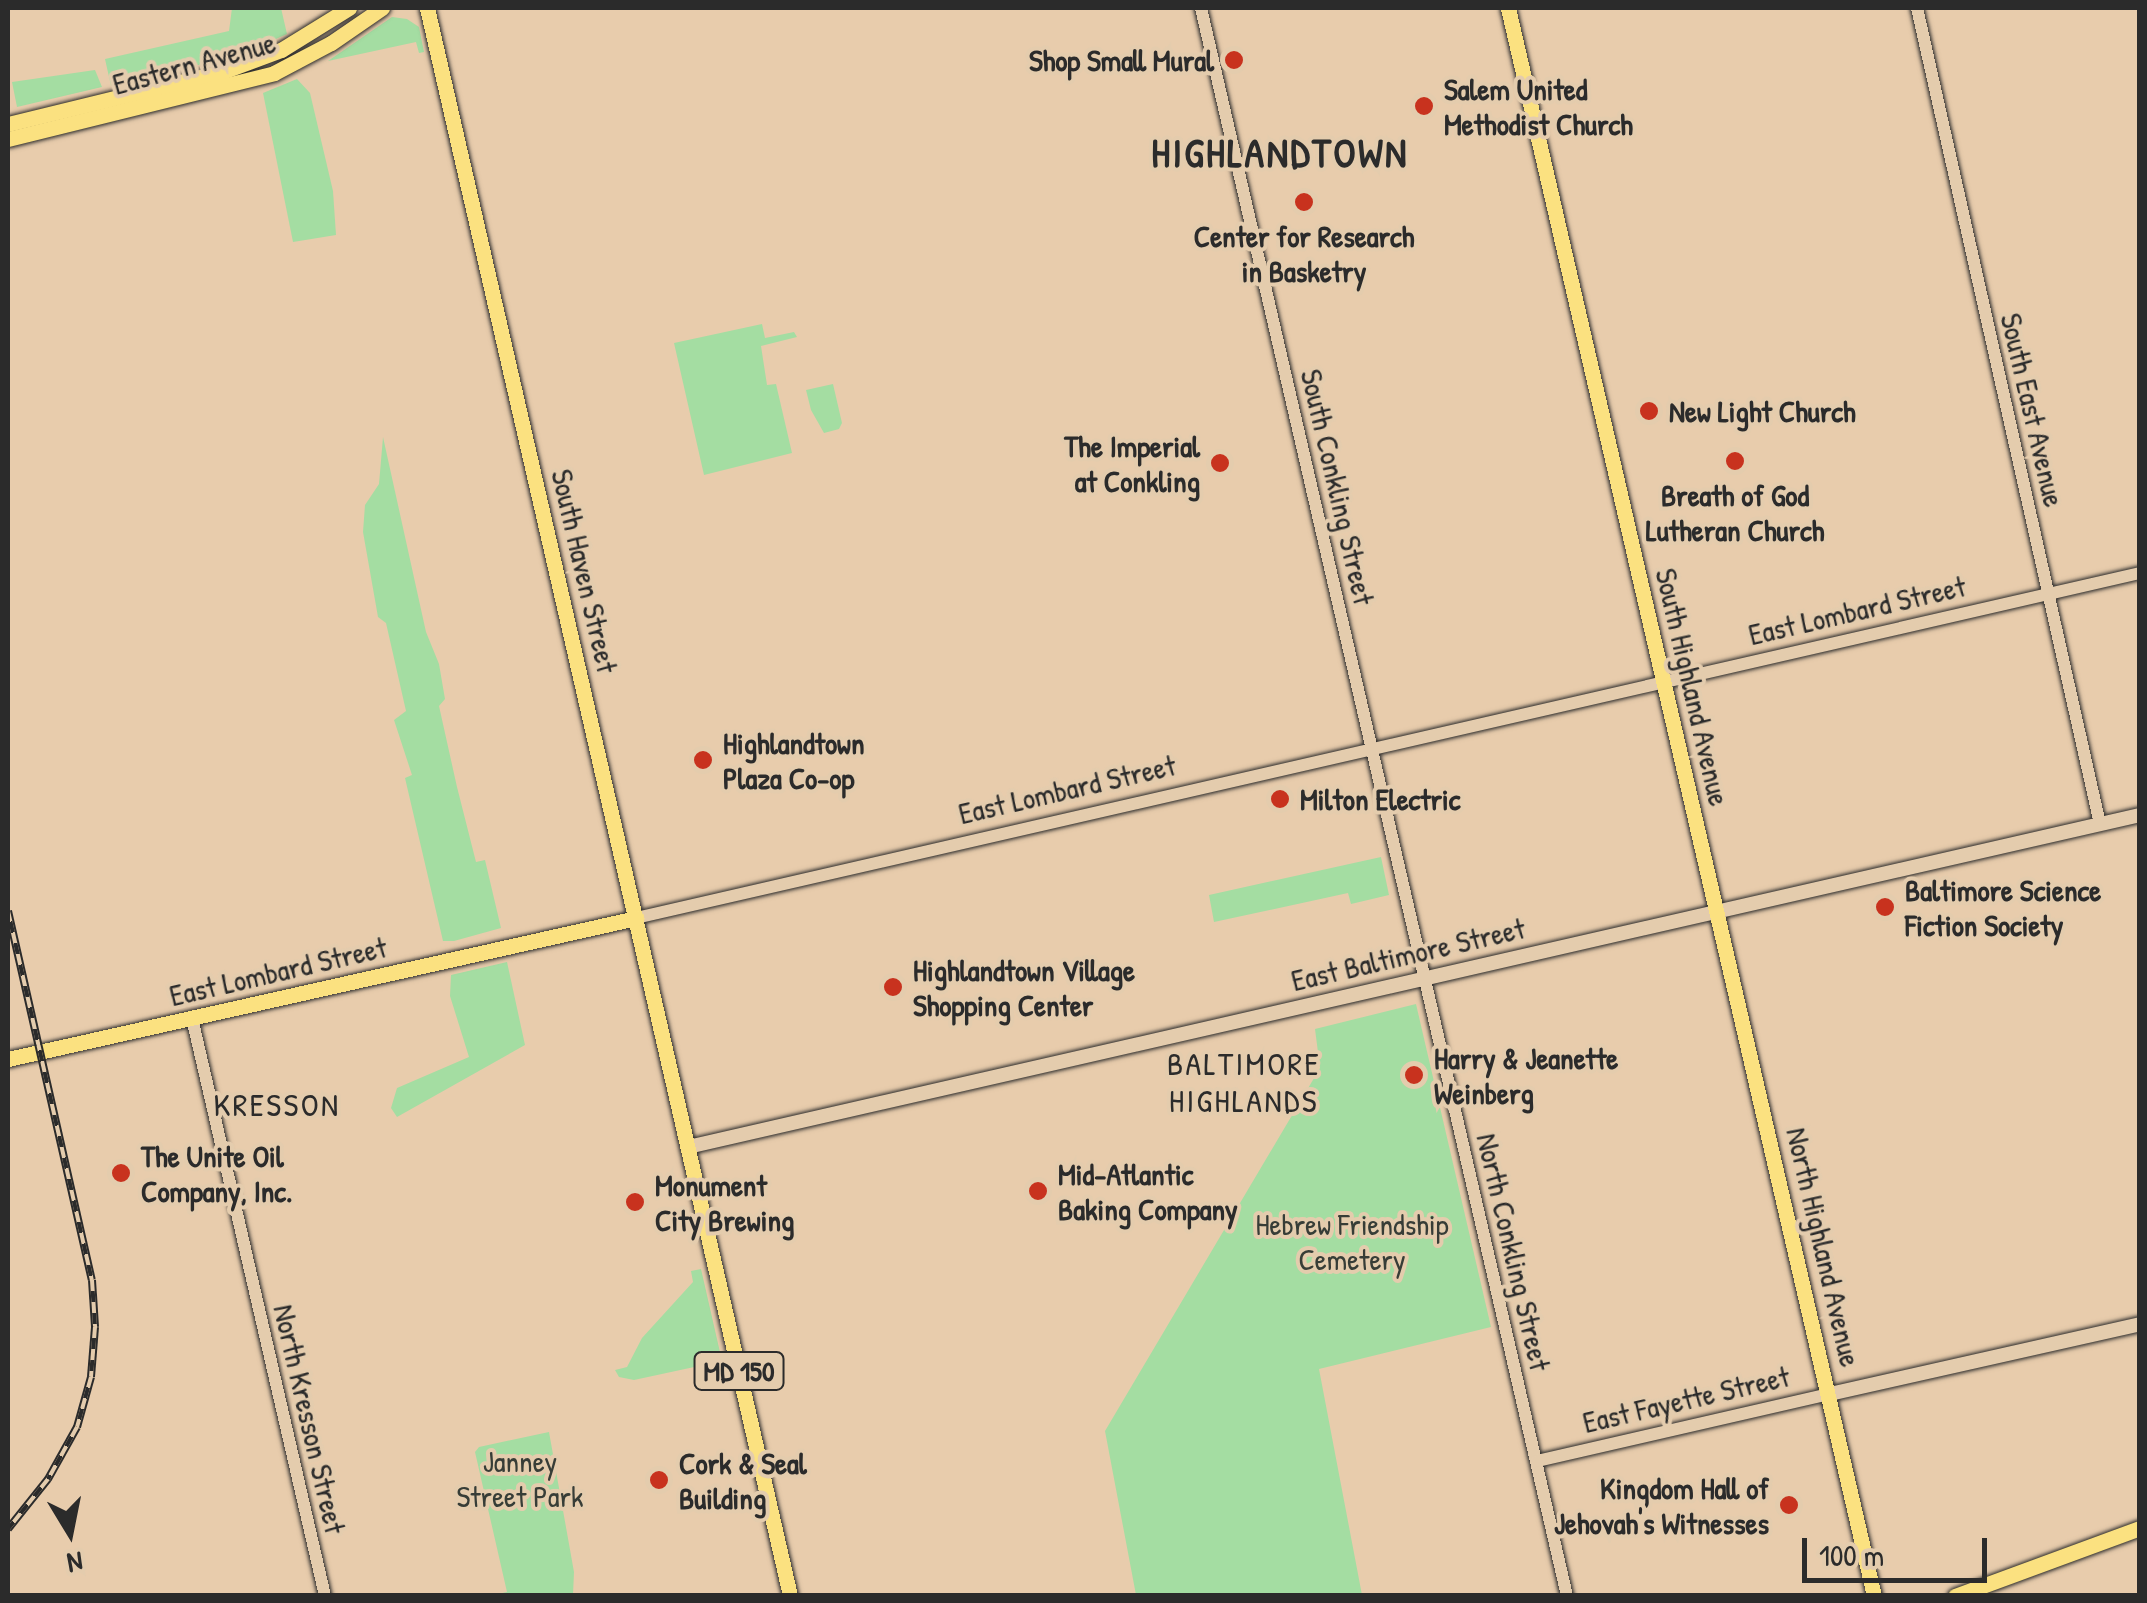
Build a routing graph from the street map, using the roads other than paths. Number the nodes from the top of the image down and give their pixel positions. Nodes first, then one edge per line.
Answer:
1 (349, 8) edge
2 (382, 8) edge
3 (427, 8) edge
4 (1201, 8) edge
5 (1508, 8) edge
6 (1918, 8) edge
7 (8, 124) edge
8 (8, 138) edge
9 (2140, 574) edge
10 (2048, 594) junction
11 (1664, 682) junction
12 (1372, 746) junction
13 (2140, 815) edge
14 (2100, 824) junction
15 (1717, 912) junction
16 (636, 918) junction
17 (1425, 979) junction
18 (192, 1018) junction
19 (8, 1059) edge
20 (688, 1147) junction
21 (2140, 1324) edge
22 (1830, 1394) junction
23 (1537, 1461) junction
24 (2140, 1528) edge
25 (324, 1596) edge
26 (790, 1596) edge
27 (1567, 1596) edge
28 (1874, 1596) edge
29 (1955, 1596) edge

1 - 7 main road, Eastern Avenue
2 - 8 main road, Eastern Avenue
3 - 16 main road, South Haven Street
4 - 12 street, South Conkling Street
5 - 11 main road, South Highland Avenue
6 - 10 street, South East Avenue
9 - 10 street, East Lombard Street
10 - 11 street, East Lombard Street
10 - 14 street, South East Avenue
11 - 12 street, East Lombard Street
11 - 15 main road, South Highland Avenue
12 - 16 street, East Lombard Street
12 - 17 street, South Conkling Street
13 - 14 main road, East Baltimore Street
14 - 15 main road, East Baltimore Street
15 - 17 main road, East Baltimore Street
15 - 22 main road, North Highland Avenue
16 - 18 main road, East Lombard Street
16 - 20 main road, South Haven Street / MD 150
17 - 20 main road, East Baltimore Street
17 - 23 street, North Conkling Street
18 - 19 main road, East Lombard Street
18 - 25 street, North Kresson Street
20 - 26 main road, MD 150
21 - 22 main road, East Fayette Street
22 - 23 street, East Fayette Street
22 - 28 main road, North Highland Avenue
23 - 27 street, North Conkling Street
24 - 29 main road

